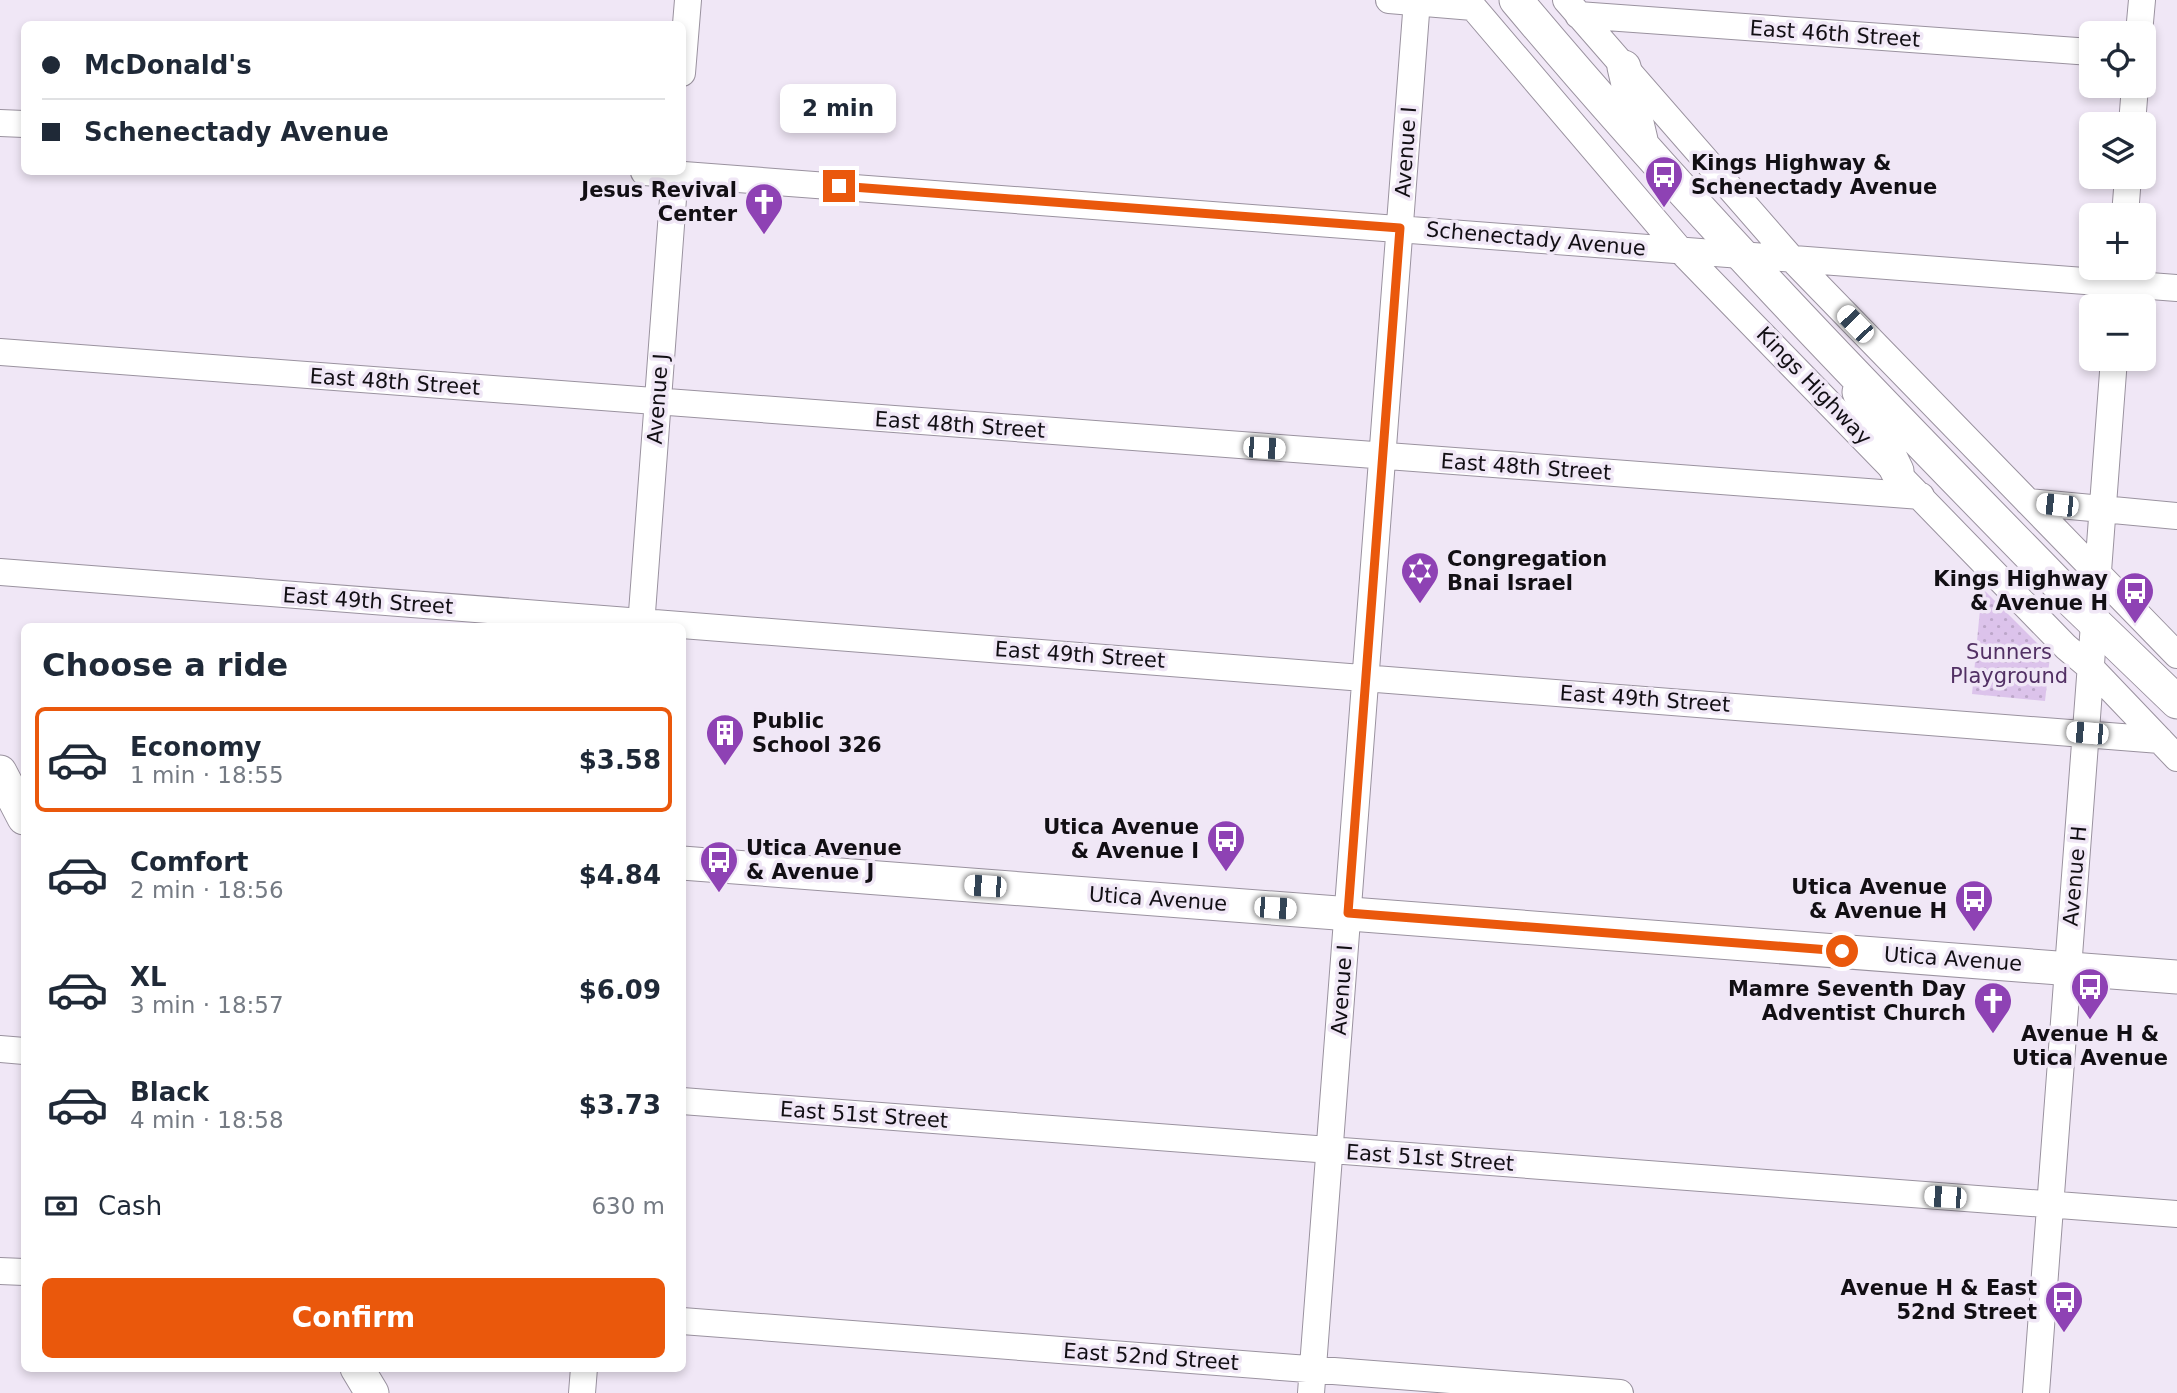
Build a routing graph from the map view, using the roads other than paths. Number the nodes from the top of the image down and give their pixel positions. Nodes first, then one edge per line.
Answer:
1 (688, 0) edge
2 (1389, 0) edge
3 (1516, 0) edge
4 (2142, 0) edge
5 (1417, 1) edge
6 (1470, 3) edge
7 (1572, 7) edge
8 (2140, 21) edge
9 (686, 24) edge
10 (2079, 51) edge
11 (1624, 67) junction
12 (0, 123) edge
13 (21, 124) edge
14 (1642, 145) junction
15 (686, 174) edge
16 (675, 175) edge
17 (1400, 228) junction
18 (1680, 250) junction
19 (1743, 255) junction
20 (1792, 259) junction
21 (2120, 286) edge
22 (2177, 288) edge
23 (0, 352) edge
24 (1847, 367) junction
25 (2113, 371) edge
26 (658, 402) junction
27 (1382, 457) junction
28 (1897, 471) junction
29 (1921, 496) junction
30 (2028, 502) junction
31 (2103, 510) junction
32 (2177, 516) edge
33 (0, 572) edge
34 (2098, 574) junction
35 (2094, 622) junction
36 (629, 623) edge
37 (641, 623) edge
38 (686, 627) edge
39 (2177, 655) edge
40 (2091, 668) junction
41 (1366, 677) junction
42 (2177, 702) edge
43 (2087, 733) junction
44 (2168, 749) edge
45 (0, 772) edge
46 (18, 814) edge
47 (686, 863) edge
48 (1348, 913) junction
49 (2068, 968) junction
50 (2177, 976) edge
51 (0, 1049) edge
52 (21, 1051) edge
53 (686, 1101) edge
54 (1329, 1150) junction
55 (2050, 1205) junction
56 (2177, 1214) edge
57 (0, 1271) edge
58 (21, 1272) edge
59 (686, 1321) edge
60 (359, 1372) edge
61 (584, 1372) edge
62 (1312, 1381) edge
63 (372, 1393) edge
64 (582, 1393) edge
65 (1620, 1393) edge
66 (2036, 1393) edge

1 - 9 street
2 - 5 street
3 - 14 main road, Kings Highway
4 - 8 street
5 - 6 street
5 - 17 street, Avenue I
6 - 18 street, Kings Highway
7 - 10 street, East 46th Street
7 - 11 street
11 - 14 main road
11 - 20 street
12 - 13 street
14 - 19 main road, Kings Highway
15 - 17 street, Schenectady Avenue
16 - 26 street, Avenue J
17 - 18 street, Schenectady Avenue
17 - 27 street, Avenue I
18 - 19 street, Schenectady Avenue
18 - 28 street, Kings Highway
19 - 20 street, Schenectady Avenue
19 - 24 main road, Kings Highway
20 - 21 street, Schenectady Avenue
20 - 30 street
21 - 22 street, Schenectady Avenue
23 - 26 street, East 48th Street
24 - 28 main road
24 - 35 main road, Kings Highway
25 - 31 street, Avenue H
26 - 27 street, East 48th Street
26 - 37 street, Avenue J
27 - 29 street, East 48th Street
27 - 41 street, Avenue I
28 - 29 street, Kings Highway
29 - 40 street, Kings Highway
30 - 31 street
30 - 34 street
31 - 32 street
31 - 34 street, Avenue H
33 - 36 street, East 49th Street
34 - 35 street, Avenue H
34 - 39 street
35 - 40 street, Avenue H
35 - 42 main road, Kings Highway
38 - 41 street, East 49th Street
40 - 43 street, Avenue H
40 - 44 street, Kings Highway
41 - 43 street, East 49th Street
41 - 48 street, Avenue I
43 - 44 street, East 49th Street
43 - 49 street, Avenue H
45 - 46 main road
47 - 48 main road, Utica Avenue
48 - 49 main road, Utica Avenue
48 - 54 street, Avenue I
49 - 50 main road, Utica Avenue
49 - 55 street, Avenue H
51 - 52 street
53 - 54 street, East 51st Street
54 - 55 street, East 51st Street
54 - 62 street, Avenue I
55 - 56 street, East 51st Street
55 - 66 street, Avenue H
57 - 58 street
59 - 62 street, East 52nd Street
60 - 63 main road
61 - 64 street
62 - 65 street, East 52nd Street

